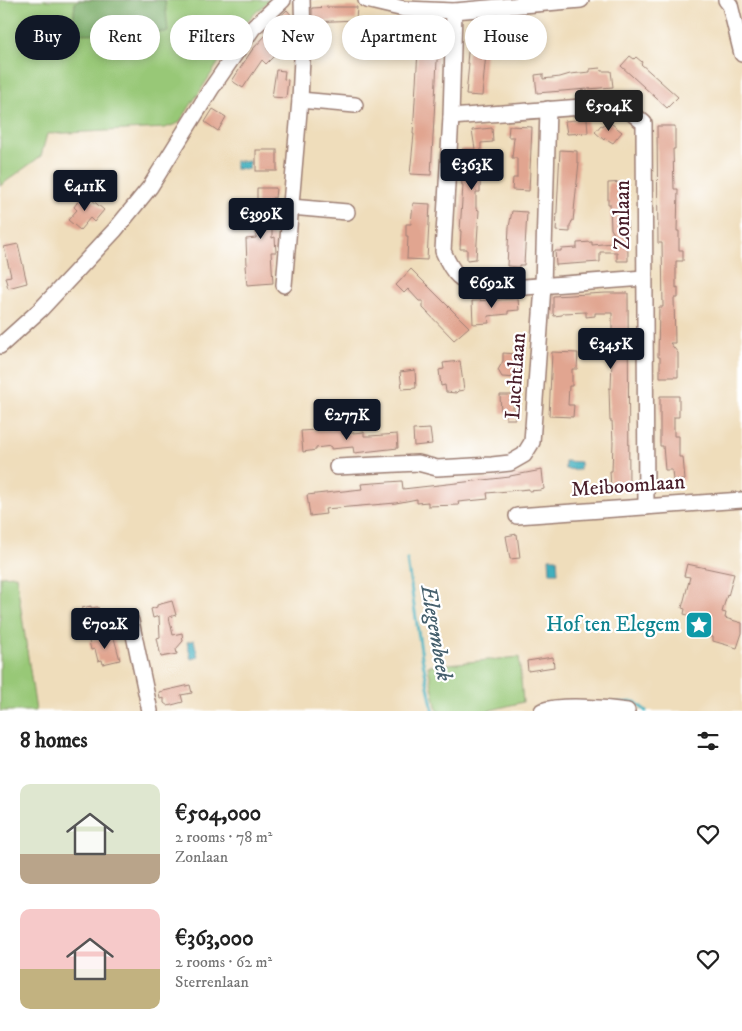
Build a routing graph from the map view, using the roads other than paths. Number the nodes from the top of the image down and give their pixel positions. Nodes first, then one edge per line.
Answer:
1 (283, 0) edge
2 (302, 0) edge
3 (366, 0) edge
4 (580, 0) edge
5 (726, 0) edge
6 (454, 12) junction
7 (742, 53) edge
8 (300, 100) junction
9 (355, 105) dead end
10 (548, 109) junction
11 (451, 117) junction
12 (291, 207) junction
13 (348, 212) dead end
14 (644, 278) junction
15 (284, 285) dead end
16 (543, 286) junction
17 (0, 346) edge
18 (338, 466) dead end
19 (742, 500) edge
20 (646, 507) junction
21 (517, 516) dead end
22 (131, 621) dead end
23 (150, 711) edge
24 (542, 711) edge
25 (626, 711) edge

1 - 17 street
2 - 8 street
3 - 6 street
4 - 6 street
5 - 7 street
6 - 11 street
8 - 9 street
8 - 12 street
10 - 11 street, Zonlaan
10 - 14 street, Zonlaan
10 - 16 street, Luchtlaan
11 - 16 street
12 - 13 street
12 - 15 street
14 - 16 street
14 - 20 street, Zonlaan
16 - 18 street, Luchtlaan
19 - 20 street, Meiboomlaan
20 - 21 street, Meiboomlaan
22 - 23 street
24 - 25 street

